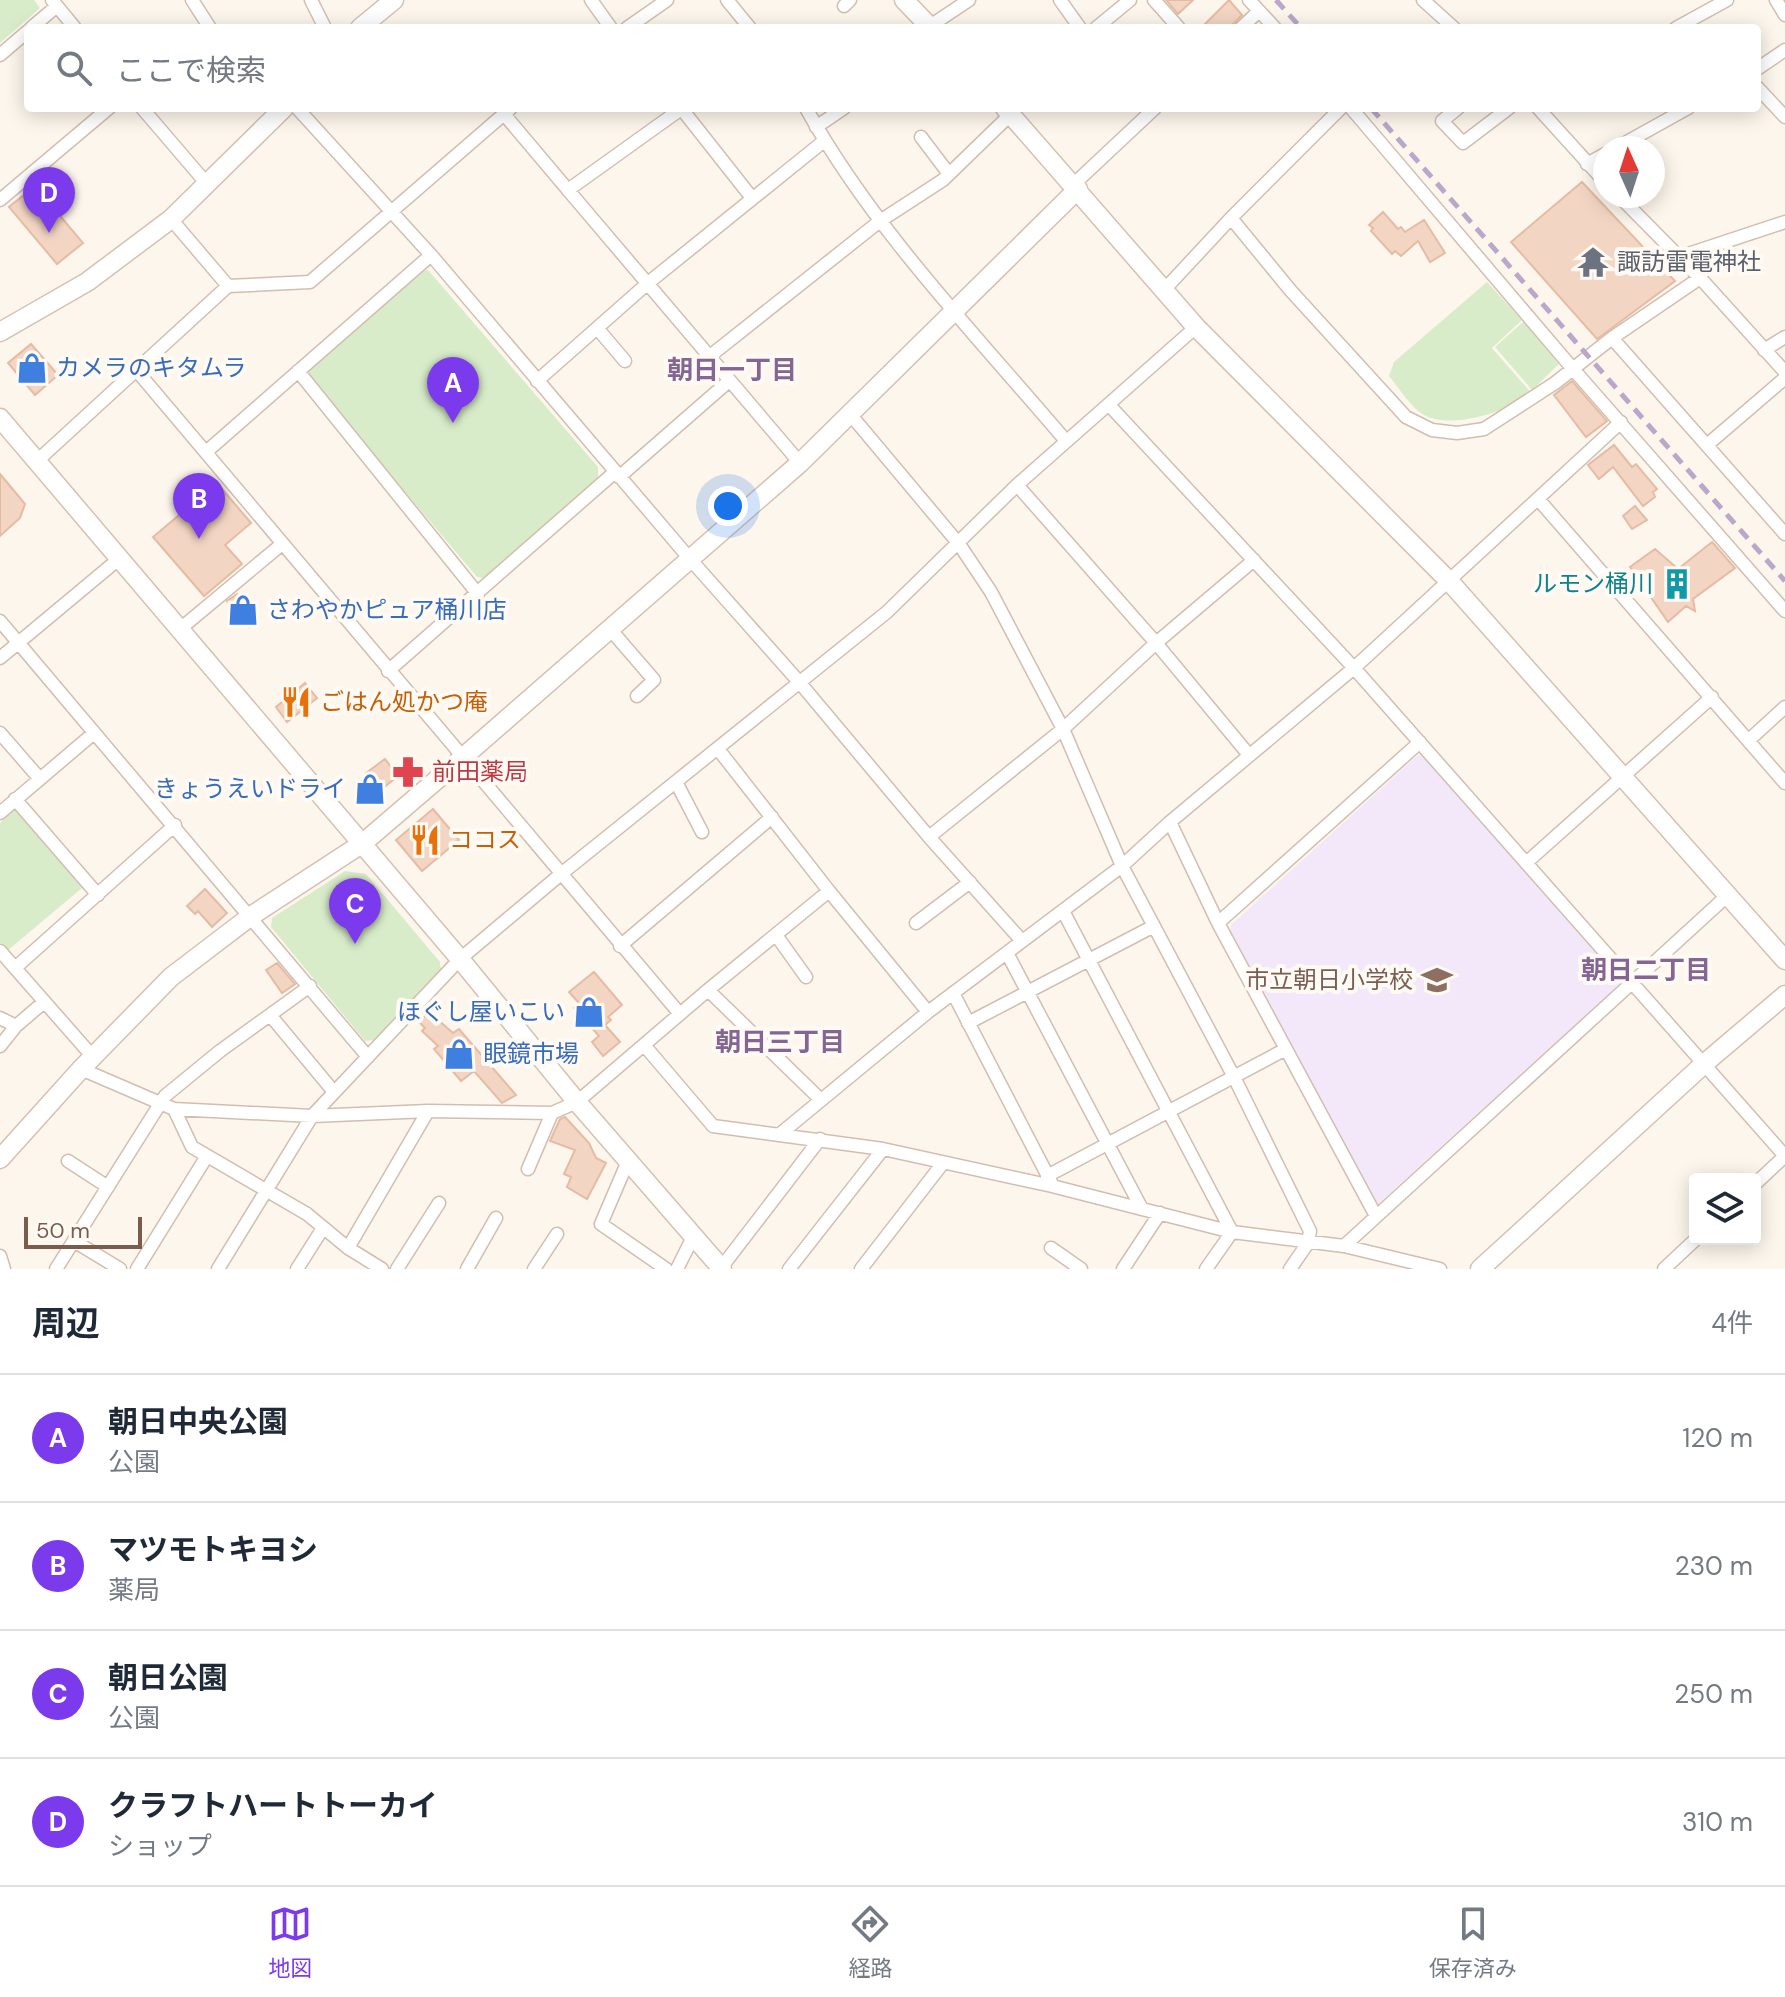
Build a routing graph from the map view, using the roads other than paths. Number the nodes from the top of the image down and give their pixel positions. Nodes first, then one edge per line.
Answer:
1 (192, 0) edge
2 (311, 0) edge
3 (394, 0) edge
4 (591, 0) edge
5 (667, 0) edge
6 (727, 0) edge
7 (904, 0) edge
8 (969, 0) edge
9 (1060, 0) edge
10 (1130, 0) edge
11 (1154, 0) edge
12 (1249, 0) edge
13 (1423, 0) edge
14 (1727, 0) edge
15 (1776, 0) edge
16 (54, 3) edge
17 (1259, 11) junction
18 (1785, 15) edge
19 (35, 24) edge
20 (72, 24) edge
21 (207, 24) edge
22 (323, 24) edge
23 (365, 24) edge
24 (608, 24) edge
25 (633, 24) edge
26 (747, 24) edge
27 (926, 24) edge
28 (933, 24) edge
29 (1077, 24) edge
30 (1101, 24) edge
31 (1175, 24) edge
32 (1245, 24) edge
33 (1271, 24) edge
34 (1450, 24) edge
35 (1683, 24) edge
36 (24, 35) edge
37 (1785, 50) edge
38 (0, 55) edge
39 (1761, 66) edge
40 (1761, 91) edge
41 (104, 112) edge
42 (145, 112) edge
43 (273, 112) edge
44 (301, 112) edge
45 (506, 112) edge
46 (508, 112) edge
47 (675, 112) edge
48 (684, 112) edge
49 (808, 112) edge
50 (838, 112) edge
51 (1007, 112) edge
52 (1009, 112) edge
53 (1151, 112) edge
54 (1337, 112) edge
55 (1354, 112) edge
56 (1453, 112) edge
57 (1504, 112) edge
58 (1542, 112) edge
59 (1681, 112) edge
60 (1785, 117) edge
61 (816, 127) junction
62 (1638, 136) edge
63 (921, 137) dead end
64 (824, 141) junction
65 (1593, 161) edge
66 (1587, 164) junction
67 (1593, 170) edge
68 (949, 174) junction
69 (207, 184) junction
70 (1076, 186) junction
71 (568, 190) junction
72 (752, 198) junction
73 (0, 200) edge
74 (1631, 208) edge
75 (391, 210) junction
76 (1231, 218) junction
77 (171, 219) junction
78 (880, 221) junction
79 (1785, 222) edge
80 (431, 255) junction
81 (1679, 257) junction
82 (1700, 278) junction
83 (648, 283) junction
84 (228, 286) junction
85 (1165, 289) junction
86 (956, 310) junction
87 (1196, 327) junction
88 (597, 328) junction
89 (0, 332) edge
90 (1785, 337) edge
91 (1612, 338) junction
92 (1764, 350) junction
93 (710, 356) junction
94 (625, 361) dead end
95 (1573, 369) junction
96 (137, 371) junction
97 (298, 371) junction
98 (1785, 375) edge
99 (537, 381) junction
100 (729, 381) junction
101 (1109, 405) junction
102 (850, 414) junction
103 (0, 418) edge
104 (1621, 422) junction
105 (1066, 441) junction
106 (1707, 445) junction
107 (206, 452) junction
108 (37, 461) junction
109 (800, 463) junction
110 (617, 474) junction
111 (1017, 485) junction
112 (1538, 499) junction
113 (1785, 534) edge
114 (282, 544) junction
115 (959, 544) junction
116 (120, 558) junction
117 (690, 559) junction
118 (1254, 560) junction
119 (1450, 582) junction
120 (478, 594) junction
121 (1785, 611) edge
122 (0, 621) edge
123 (180, 629) junction
124 (610, 629) junction
125 (1156, 643) junction
126 (17, 644) junction
127 (0, 658) edge
128 (1354, 668) junction
129 (388, 671) junction
130 (800, 683) junction
131 (637, 696) dead end
132 (1712, 697) junction
133 (1785, 707) edge
134 (1063, 729) junction
135 (0, 733) edge
136 (94, 733) junction
137 (1749, 740) junction
138 (1420, 742) junction
139 (718, 749) junction
140 (1249, 755) junction
141 (461, 759) junction
142 (1623, 777) junction
143 (40, 779) junction
144 (676, 782) junction
145 (1785, 783) edge
146 (15, 799) junction
147 (0, 813) edge
148 (772, 817) junction
149 (1170, 822) junction
150 (175, 825) junction
151 (702, 832) dead end
152 (929, 837) junction
153 (363, 843) junction
154 (1527, 862) junction
155 (1122, 866) junction
156 (561, 874) junction
157 (970, 882) junction
158 (829, 891) junction
159 (98, 895) junction
160 (1728, 895) junction
161 (1063, 911) junction
162 (251, 916) junction
163 (916, 923) dead end
164 (1218, 923) junction
165 (1154, 926) junction
166 (776, 935) junction
167 (1022, 941) junction
168 (620, 946) junction
169 (0, 951) edge
170 (1007, 953) junction
171 (460, 959) junction
172 (1089, 960) junction
173 (1785, 960) edge
174 (15, 968) junction
175 (806, 977) dead end
176 (1633, 982) junction
177 (310, 986) junction
178 (708, 990) junction
179 (1027, 992) junction
180 (953, 993) junction
181 (1785, 995) edge
182 (44, 1002) junction
183 (928, 1012) junction
184 (680, 1014) junction
185 (270, 1015) junction
186 (0, 1018) edge
187 (968, 1023) junction
188 (16, 1026) junction
189 (644, 1045) junction
190 (0, 1046) edge
191 (1286, 1049) junction
192 (368, 1057) junction
193 (87, 1063) junction
194 (1705, 1063) junction
195 (1234, 1077) junction
196 (334, 1092) junction
197 (820, 1099) junction
198 (577, 1102) junction
199 (159, 1104) junction
200 (174, 1109) junction
201 (428, 1111) junction
202 (1169, 1111) junction
203 (552, 1113) junction
204 (312, 1116) junction
205 (780, 1134) junction
206 (820, 1139) junction
207 (1108, 1144) junction
208 (883, 1149) junction
209 (207, 1156) junction
210 (0, 1159) edge
211 (68, 1161) dead end
212 (628, 1161) junction
213 (943, 1163) junction
214 (528, 1169) dead end
215 (1761, 1178) edge
216 (1050, 1181) junction
217 (108, 1187) junction
218 (268, 1190) junction
219 (439, 1203) dead end
220 (1142, 1209) junction
221 (1160, 1213) junction
222 (1376, 1216) junction
223 (496, 1218) dead end
224 (323, 1228) junction
225 (1232, 1232) junction
226 (557, 1234) dead end
227 (693, 1237) junction
228 (74, 1241) junction
229 (1308, 1243) junction
230 (1690, 1245) edge
231 (1344, 1246) junction
232 (348, 1248) junction
233 (1051, 1248) dead end
234 (0, 1256) edge
235 (379, 1268) edge
236 (864, 1268) edge
237 (4, 1269) edge
238 (56, 1269) edge
239 (120, 1269) edge
240 (137, 1269) edge
241 (218, 1269) edge
242 (297, 1269) edge
243 (397, 1269) edge
244 (467, 1269) edge
245 (534, 1269) edge
246 (666, 1269) edge
247 (677, 1269) edge
248 (722, 1269) edge
249 (789, 1269) edge
250 (1081, 1269) edge
251 (1123, 1269) edge
252 (1206, 1269) edge
253 (1290, 1269) edge
254 (1440, 1269) edge
255 (1480, 1269) edge
256 (1664, 1269) edge

1 - 21 street
2 - 22 street
3 - 23 street
4 - 24 street
5 - 25 street
6 - 26 street
7 - 27 street
8 - 28 street
9 - 29 street
10 - 30 street
11 - 31 street
12 - 17 street
13 - 34 street
14 - 35 street
15 - 18 street
16 - 19 street
16 - 20 street
17 - 32 street
17 - 33 street
36 - 38 street
37 - 39 street
40 - 60 street
41 - 73 street
42 - 69 street
43 - 69 street
44 - 75 street
45 - 75 street
46 - 71 street
47 - 71 street
48 - 72 street
49 - 61 street
50 - 61 street
51 - 68 street
52 - 70 street
53 - 70 street
54 - 76 street
55 - 95 street
56 - 57 street
58 - 66 street
59 - 62 street
61 - 64 street
63 - 68 street
64 - 72 street
64 - 78 street
65 - 66 street
66 - 67 street
68 - 78 street
69 - 77 street
70 - 85 street
70 - 86 street
71 - 83 street
72 - 83 street
74 - 81 street
75 - 80 street
75 - 84 street
76 - 85 street
76 - 95 street
77 - 84 street
77 - 89 street
78 - 86 street
78 - 93 street
79 - 81 street
80 - 97 street
80 - 99 street
81 - 82 street
82 - 91 street
82 - 92 street
83 - 88 street
83 - 93 street
84 - 96 street
85 - 87 street
86 - 102 street
86 - 105 street
87 - 101 street
87 - 119 street
88 - 94 street
88 - 99 street
90 - 92 street
91 - 95 street
91 - 106 street
92 - 98 street
93 - 100 street
95 - 104 street
96 - 107 street
96 - 108 street
97 - 107 street
97 - 120 street
98 - 106 street
99 - 110 street
100 - 109 street
100 - 110 street
101 - 105 street
101 - 118 street
102 - 109 street
102 - 115 street
103 - 108 street
104 - 112 street
104 - 121 street
105 - 111 street
106 - 113 street
107 - 114 street
108 - 116 street
109 - 117 street
110 - 117 street
110 - 120 street
111 - 115 street
111 - 125 street
112 - 119 street
112 - 132 street
114 - 123 street
114 - 129 street
115 - 130 street
115 - 134 street
116 - 123 street
116 - 126 street
117 - 124 street
117 - 130 street
118 - 125 street
118 - 128 street
119 - 128 street
119 - 142 street
120 - 129 street
122 - 126 street
123 - 153 street
124 - 131 street
124 - 141 street
125 - 134 street
125 - 140 street
126 - 127 street
126 - 136 street
128 - 138 street
128 - 140 street
129 - 141 street
130 - 139 street
130 - 152 street
132 - 137 street
132 - 142 street
133 - 137 street
134 - 152 street
134 - 155 street
135 - 143 street
136 - 143 street
136 - 150 street
137 - 145 street
138 - 154 street
138 - 164 street
139 - 144 street
139 - 148 street
140 - 149 street
141 - 153 street
141 - 156 street
142 - 154 street
142 - 160 street
143 - 146 street
144 - 151 street
144 - 156 street
146 - 147 street
146 - 159 street
148 - 158 street
148 - 168 street
149 - 155 street
149 - 164 street
150 - 159 street
150 - 162 street
152 - 157 street
153 - 162 street
153 - 171 street
154 - 176 street
155 - 161 street
155 - 165 street
156 - 168 street
156 - 171 street
157 - 163 street
157 - 167 street
158 - 166 street
158 - 183 street
159 - 174 street
160 - 173 street
160 - 176 street
161 - 167 street
161 - 172 street
162 - 177 street
162 - 193 street
164 - 191 street
165 - 172 street
165 - 195 street
166 - 175 street
166 - 178 street
167 - 170 street
168 - 184 street
169 - 174 street
170 - 179 street
170 - 180 street
171 - 192 street
171 - 198 street
172 - 179 street
172 - 202 street
174 - 182 street
176 - 194 street
176 - 222 street
177 - 185 street
177 - 192 street
178 - 184 street
178 - 197 street
179 - 187 street
179 - 207 street
180 - 183 street
180 - 187 street
181 - 194 street
182 - 188 street
182 - 193 street
183 - 197 street
184 - 189 street
185 - 196 street
185 - 199 street
186 - 188 street
187 - 216 street
188 - 190 street
189 - 198 street
189 - 205 street
191 - 195 street
191 - 222 street
192 - 196 street
193 - 199 street
193 - 210 street
194 - 215 street
194 - 255 street
195 - 202 street
195 - 229 street
196 - 204 street
197 - 205 street
198 - 203 street
198 - 212 street
199 - 200 street
199 - 217 street
200 - 204 street
200 - 209 street
201 - 203 street
201 - 204 street
201 - 232 street
202 - 207 street
202 - 225 street
203 - 214 street
204 - 218 street
205 - 206 street
206 - 208 street
206 - 248 street
207 - 216 street
207 - 220 street
208 - 213 street
208 - 249 street
209 - 218 street
209 - 240 street
211 - 217 street
212 - 227 street
212 - 246 street
213 - 216 street
213 - 236 street
216 - 220 street
217 - 228 street
218 - 224 street
218 - 241 street
219 - 243 street
220 - 221 street
221 - 225 street
221 - 251 street
222 - 231 street
223 - 244 street
224 - 232 street
224 - 242 street
225 - 229 street
225 - 252 street
226 - 245 street
227 - 247 street
227 - 248 street
228 - 238 street
228 - 239 street
229 - 231 street
229 - 253 street
230 - 256 street
231 - 254 street
232 - 235 street
233 - 250 street
234 - 237 street

